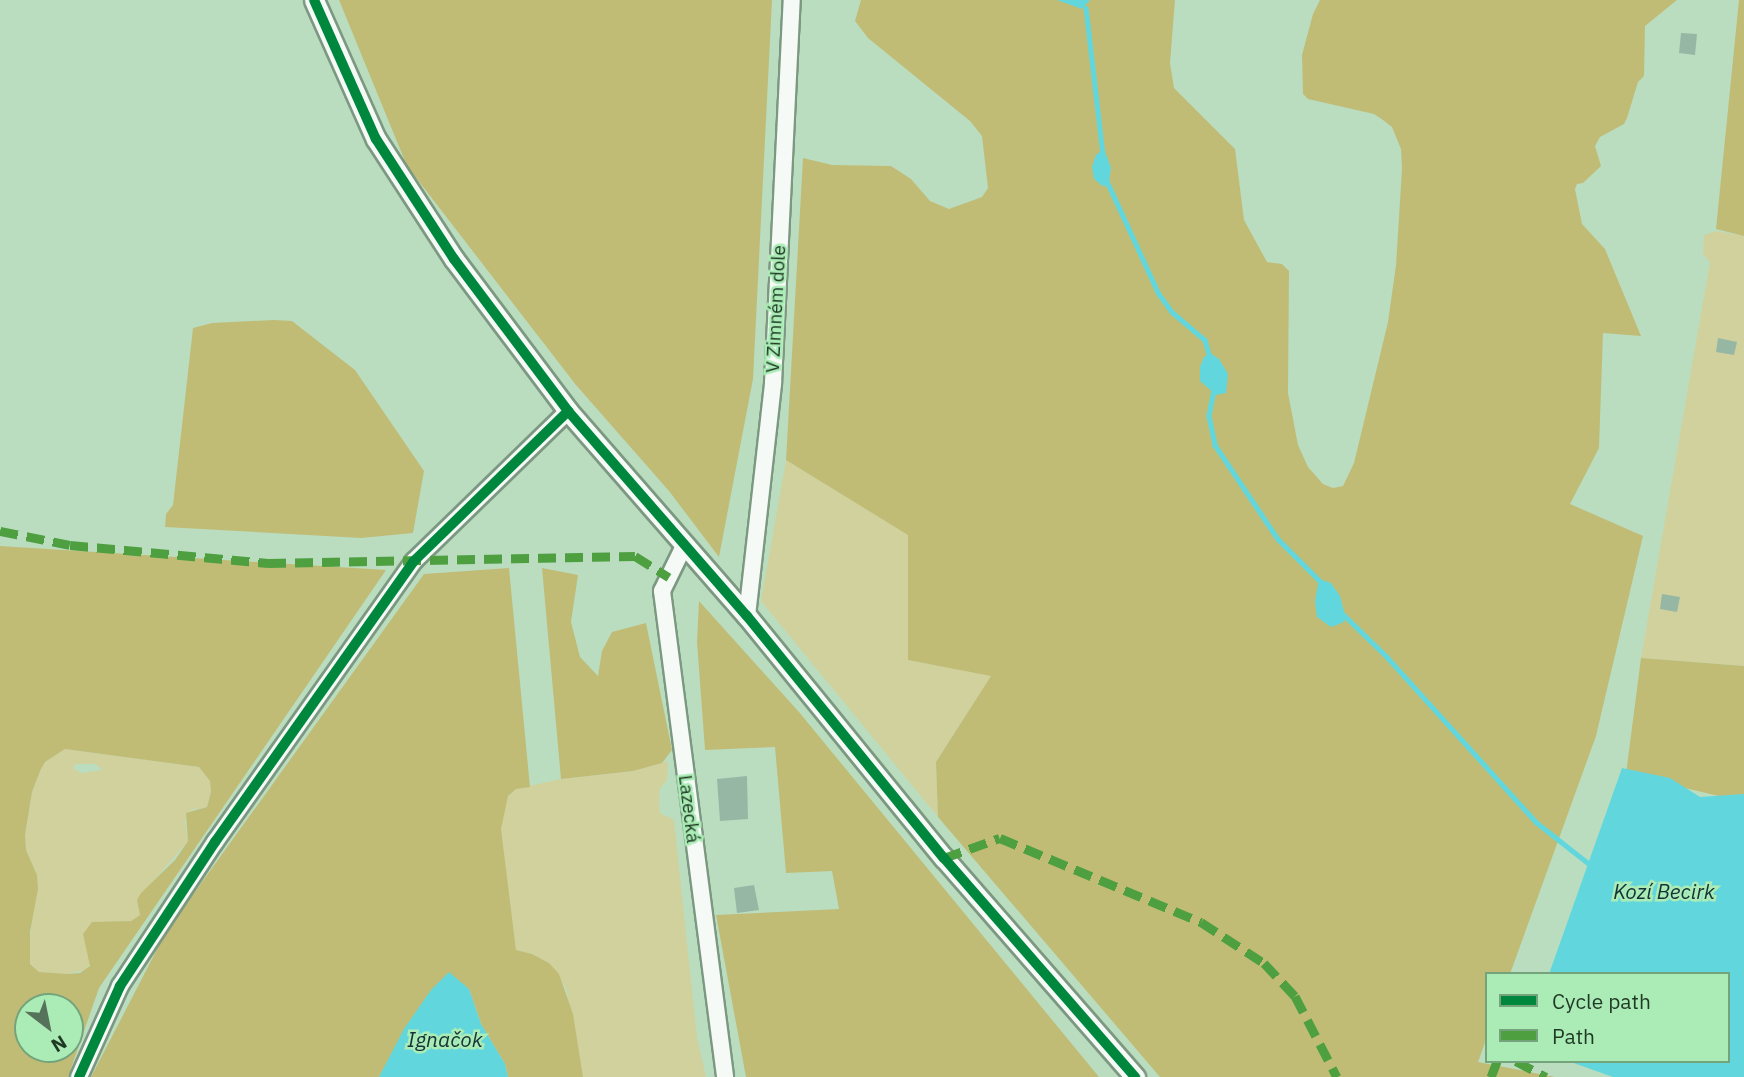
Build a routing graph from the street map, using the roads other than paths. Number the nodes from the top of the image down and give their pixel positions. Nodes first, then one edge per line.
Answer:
1 (314, 0) edge
2 (792, 0) edge
3 (568, 411) junction
4 (684, 546) junction
5 (747, 616) junction
6 (79, 1077) edge
7 (725, 1077) edge
8 (1135, 1077) edge

1 - 3 street
2 - 5 street, V Zimném dole
3 - 4 street
3 - 6 street
4 - 5 street
4 - 7 street, Lazecká
5 - 8 street

